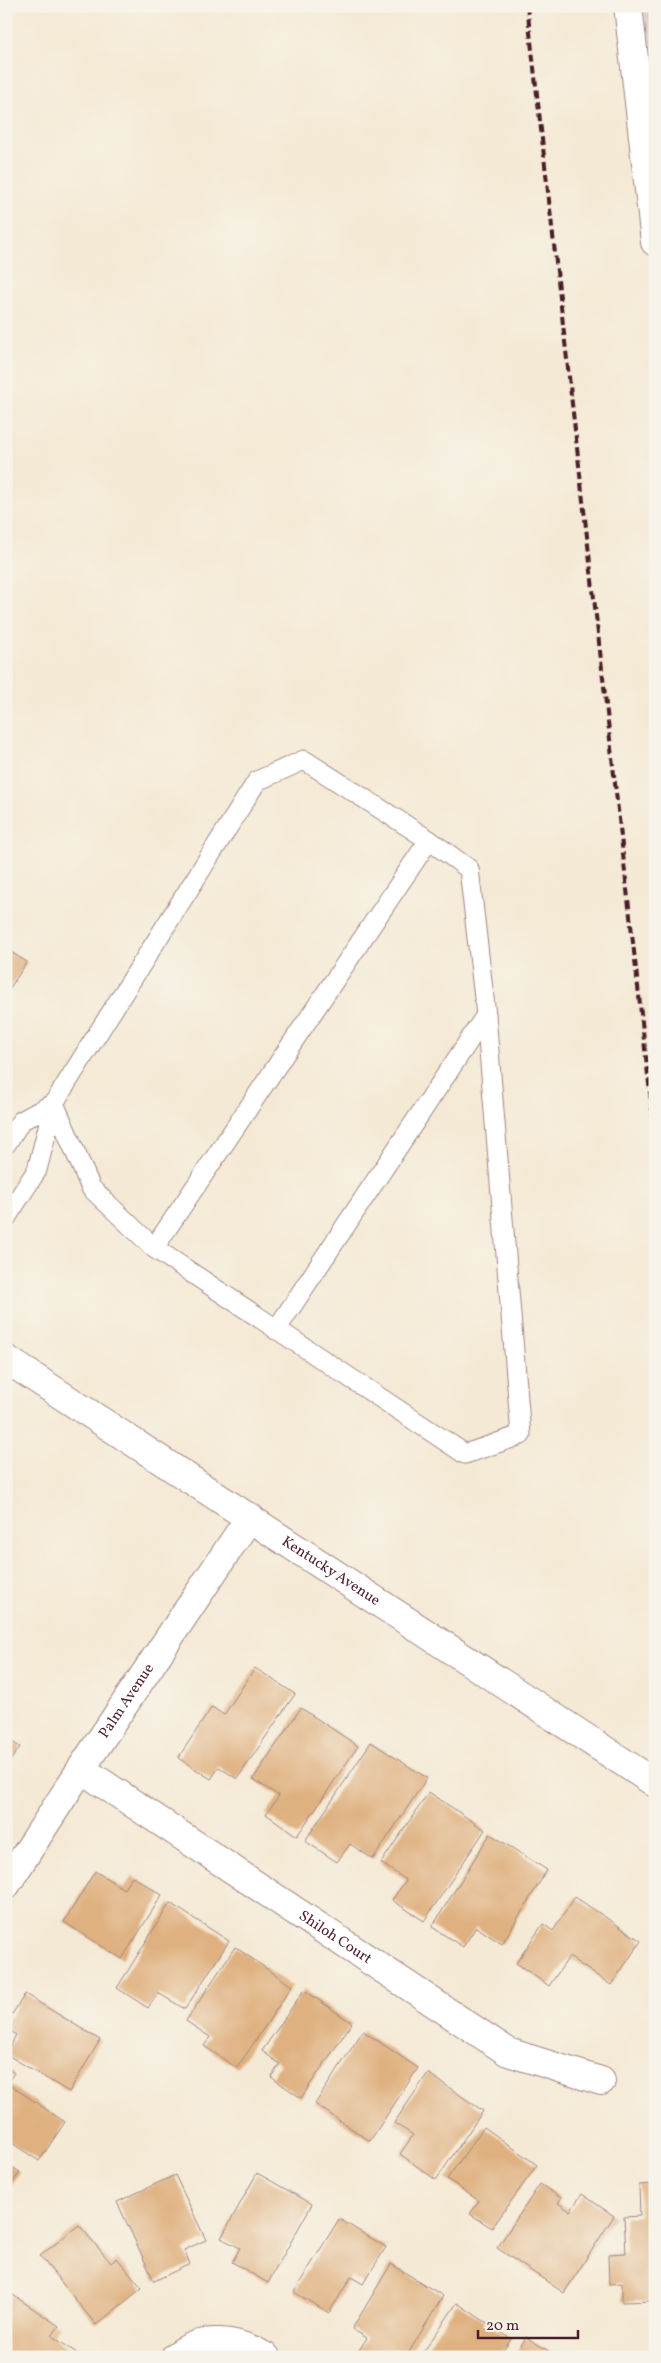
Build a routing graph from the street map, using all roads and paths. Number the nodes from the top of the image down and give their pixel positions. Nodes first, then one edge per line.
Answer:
1 (628, 6) edge
2 (655, 242) edge
3 (429, 840) junction
4 (486, 1015) junction
5 (54, 1104) junction
6 (6, 1144) edge
7 (6, 1218) edge
8 (154, 1248) junction
9 (276, 1330) junction
10 (6, 1359) edge
11 (250, 1518) junction
12 (81, 1769) junction
13 (655, 1783) edge
14 (6, 1885) edge
15 (601, 2081) dead end
16 (175, 2357) edge
17 (266, 2357) edge

1 - 2 street
3 - 4 lane
3 - 5 lane
3 - 8 lane
4 - 9 lane
4 - 9 lane
5 - 6 lane
5 - 7 lane
5 - 8 lane
8 - 9 lane
10 - 11 street, Kentucky Avenue
11 - 12 street, Palm Avenue
11 - 13 street, Kentucky Avenue
12 - 14 street, Palm Avenue
12 - 15 street, Shiloh Court
16 - 17 street

